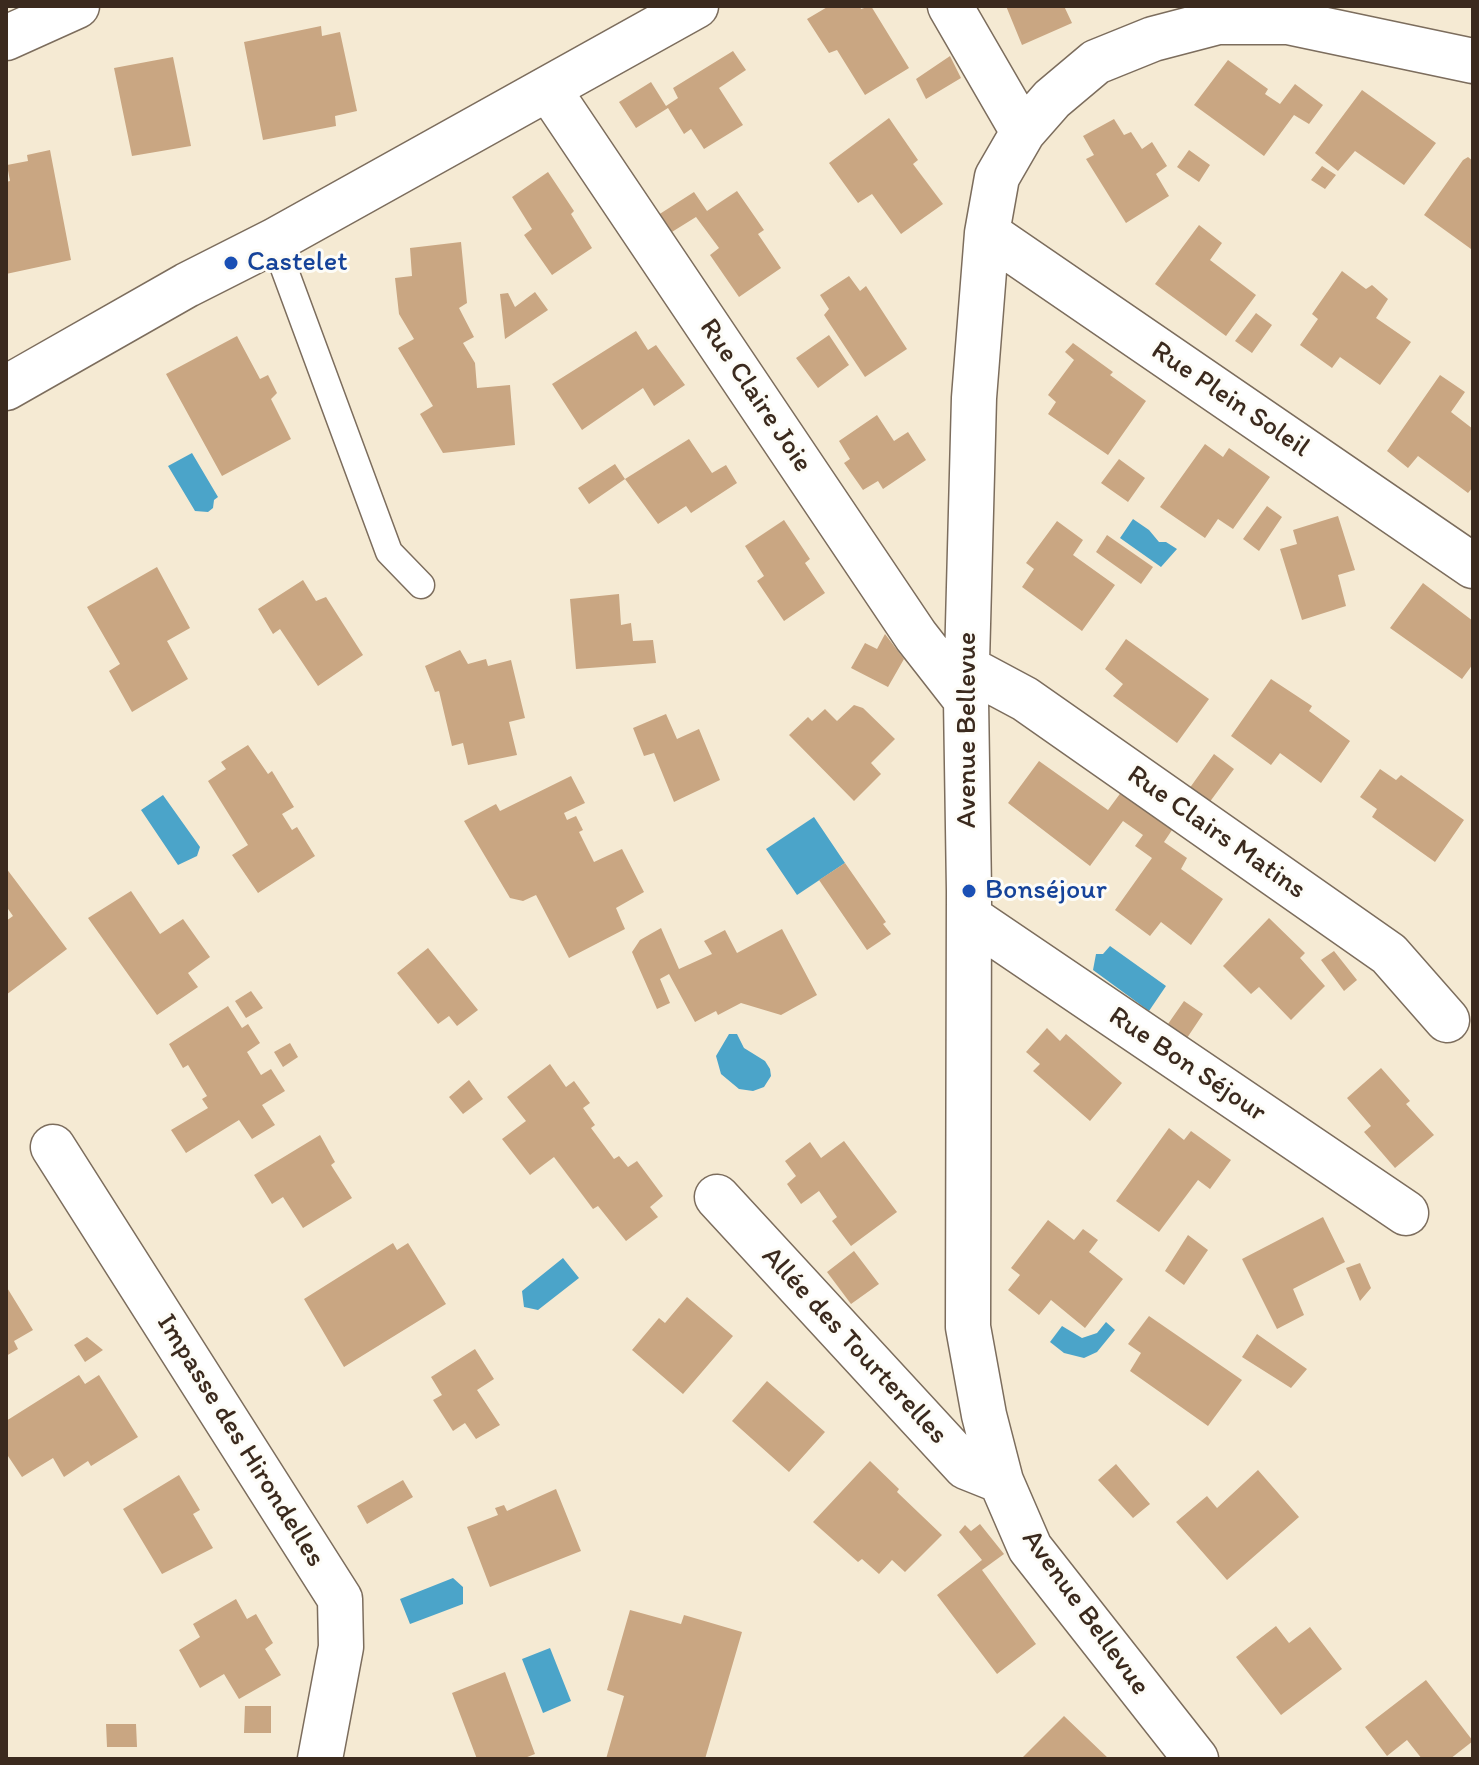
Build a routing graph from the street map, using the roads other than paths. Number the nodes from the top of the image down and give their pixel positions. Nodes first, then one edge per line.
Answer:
1 (77, 6) edge
2 (696, 6) edge
3 (950, 6) edge
4 (6, 38) edge
5 (1473, 61) edge
6 (549, 90) junction
7 (1023, 132) junction
8 (987, 233) junction
9 (274, 241) junction
10 (6, 388) edge
11 (1473, 566) edge
12 (421, 585) dead end
13 (966, 684) junction
14 (969, 917) junction
15 (1447, 1020) dead end
16 (53, 1147) dead end
17 (717, 1197) dead end
18 (1406, 1213) dead end
19 (1001, 1481) junction
20 (320, 1759) edge
21 (1196, 1759) edge

1 - 4 street
2 - 6 street
3 - 7 street
5 - 7 street, Avenue Bellevue
6 - 9 street
6 - 13 street, Rue Claire Joie
7 - 8 street, Avenue Bellevue
8 - 11 street, Rue Plein Soleil
8 - 13 street, Avenue Bellevue
9 - 10 street
9 - 12 lane
13 - 14 street, Avenue Bellevue
13 - 15 street, Rue Clairs Matins
14 - 18 street, Rue Bon Séjour
14 - 19 street, Avenue Bellevue
16 - 20 street, Impasse des Hirondelles
17 - 19 street, Allée des Tourterelles
19 - 21 street, Avenue Bellevue

